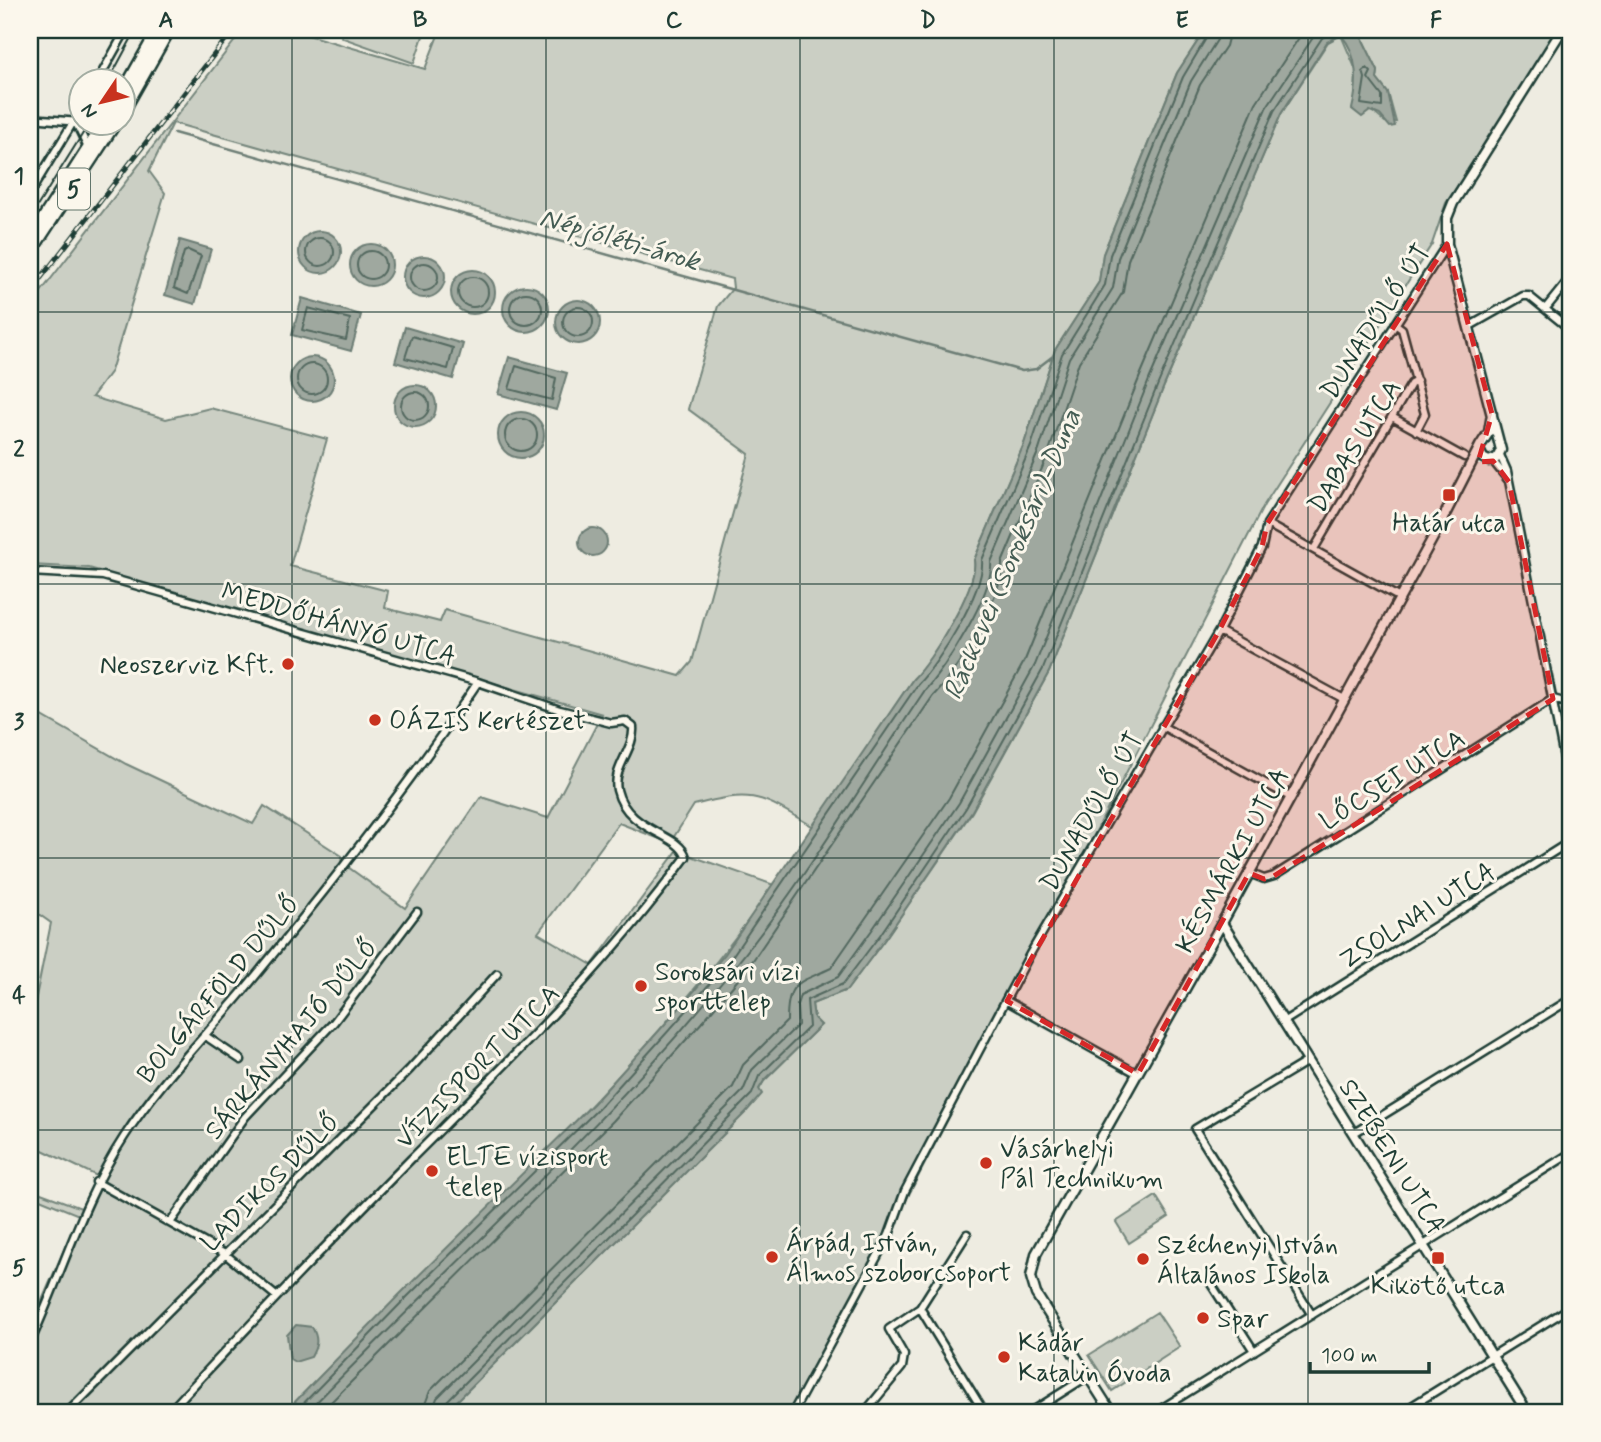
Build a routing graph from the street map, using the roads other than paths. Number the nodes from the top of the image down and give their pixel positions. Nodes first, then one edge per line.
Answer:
1 (126, 30) edge
2 (158, 30) edge
3 (169, 30) edge
4 (1562, 30) edge
5 (105, 66) edge
6 (136, 69) edge
7 (136, 88) edge
8 (30, 118) edge
9 (66, 120) edge
10 (70, 136) edge
11 (85, 136) edge
12 (97, 136) edge
13 (107, 136) edge
14 (89, 150) junction
15 (30, 193) edge
16 (30, 239) edge
17 (1447, 244) junction
18 (30, 253) edge
19 (1571, 277) edge
20 (1546, 309) junction
21 (1395, 324) junction
22 (1470, 326) junction
23 (1571, 330) edge
24 (1417, 382) junction
25 (1492, 414) junction
26 (1392, 417) junction
27 (1416, 431) junction
28 (1487, 440) junction
29 (1497, 442) junction
30 (1479, 450) junction
31 (1464, 457) dead end
32 (1493, 458) junction
33 (1469, 470) junction
34 (1267, 524) junction
35 (1314, 549) junction
36 (30, 572) edge
37 (1400, 598) junction
38 (1219, 631) junction
39 (478, 682) junction
40 (1344, 699) junction
41 (1553, 699) junction
42 (1571, 704) edge
43 (1162, 726) junction
44 (633, 727) joint
45 (1571, 793) edge
46 (1290, 797) junction
47 (1571, 841) edge
48 (1248, 873) junction
49 (417, 912) dead end
50 (1222, 923) junction
51 (497, 974) dead end
52 (1571, 999) edge
53 (1007, 1001) junction
54 (1283, 1022) junction
55 (204, 1035) junction
56 (241, 1060) dead end
57 (1308, 1061) junction
58 (1138, 1074) junction
59 (1354, 1133) junction
60 (1571, 1153) edge
61 (96, 1182) junction
62 (170, 1223) junction
63 (967, 1234) dead end
64 (1425, 1246) junction
65 (225, 1254) junction
66 (1211, 1284) dead end
67 (276, 1296) junction
68 (1571, 1307) edge
69 (920, 1308) junction
70 (1312, 1315) junction
71 (30, 1343) edge
72 (1254, 1351) junction
73 (1493, 1356) junction
74 (1088, 1376) junction
75 (68, 1412) edge
76 (169, 1412) edge
77 (793, 1412) edge
78 (864, 1412) edge
79 (984, 1412) edge
80 (1031, 1412) edge
81 (1111, 1412) edge
82 (1156, 1412) edge
83 (1402, 1412) edge
84 (1527, 1412) edge

1 - 5 street
2 - 6 main road
3 - 7 main road
4 - 17 street
8 - 9 street
10 - 15 street
11 - 14 street
12 - 14 main road, 5
13 - 18 main road, 5
14 - 16 main road, 5
17 - 21 street, DUNADŰLŐ ÚT
17 - 22 street
19 - 20 street
20 - 22 street
20 - 23 street
21 - 24 street, DABAS UTCA
21 - 34 street, DUNADŰLŐ ÚT
22 - 25 street
24 - 26 street, DABAS UTCA
24 - 27 street
25 - 28 street
25 - 29 street
26 - 27 street
26 - 35 street, DABAS UTCA
27 - 31 street
28 - 29 street
28 - 30 street, KÉSMÁRKI UTCA
29 - 32 street
30 - 32 street
30 - 33 street, KÉSMÁRKI UTCA
32 - 33 street
32 - 41 street
33 - 37 street, KÉSMÁRKI UTCA
34 - 35 street
34 - 38 street, DUNADŰLŐ ÚT
35 - 37 street
36 - 39 street, MEDDŐHÁNYÓ UTCA
37 - 40 street, KÉSMÁRKI UTCA
38 - 40 street
38 - 43 street, DUNADŰLŐ ÚT
39 - 44 street, MEDDŐHÁNYÓ UTCA
39 - 55 street, BOLGÁRFÖLD DŰLŐ
40 - 46 street, KÉSMÁRKI UTCA
41 - 42 street
41 - 45 street
41 - 48 street, LŐCSEI UTCA
43 - 46 street
43 - 53 street, DUNADŰLŐ ÚT
44 - 67 street, VÍZISPORT UTCA
46 - 48 street, KÉSMÁRKI UTCA
47 - 54 street, ZSOLNAI UTCA
48 - 50 street, KÉSMÁRKI UTCA
49 - 62 street, SÁRKÁNYHAJÓ DŰLŐ
50 - 54 street, SZEBENI UTCA
50 - 58 street, KÉSMÁRKI UTCA
51 - 65 street, LADIKOS DŰLŐ
52 - 59 street
53 - 58 street
53 - 77 street, DUNADŰLŐ ÚT
54 - 57 street, SZEBENI UTCA
55 - 56 street
55 - 61 street, BOLGÁRFÖLD DŰLŐ
57 - 59 street, SZEBENI UTCA
57 - 70 street
58 - 74 street, KÉSMÁRKI UTCA
59 - 64 street, SZEBENI UTCA
60 - 64 street
61 - 62 street
61 - 71 street, BOLGÁRFÖLD DŰLŐ
62 - 65 street
63 - 69 street
64 - 70 street
64 - 73 street, SZEBENI UTCA
65 - 67 street
65 - 75 street, LADIKOS DŰLŐ
66 - 72 street
67 - 76 street, VÍZISPORT UTCA
68 - 73 street
69 - 78 street
69 - 79 street
70 - 72 street
72 - 82 street
73 - 83 street
73 - 84 street, SZEBENI UTCA
74 - 80 street
74 - 81 street

